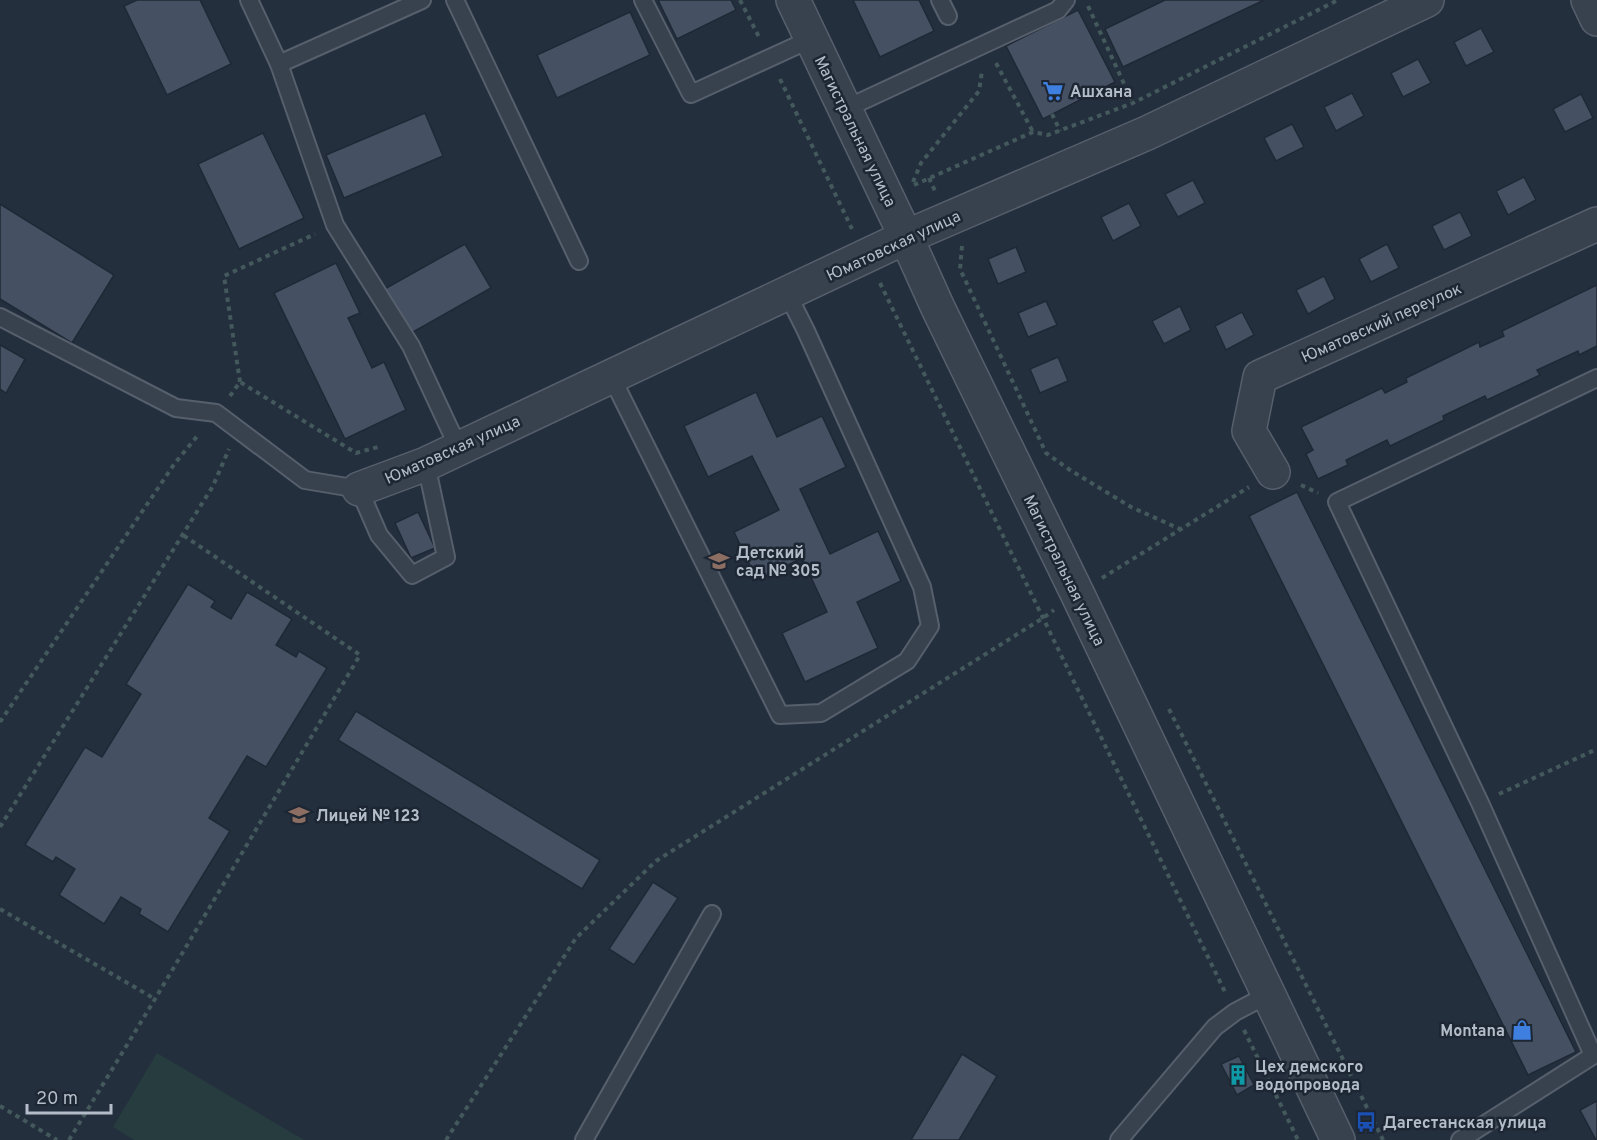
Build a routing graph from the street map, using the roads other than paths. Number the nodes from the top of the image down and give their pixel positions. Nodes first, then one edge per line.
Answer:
1 (249, 0) edge
2 (422, 0) edge
3 (455, 0) edge
4 (643, 0) edge
5 (793, 0) edge
6 (940, 0) edge
7 (1066, 0) edge
8 (1427, 0) edge
9 (1588, 0) edge
10 (948, 16) dead end
11 (1597, 19) edge
12 (811, 39) junction
13 (279, 64) junction
14 (845, 109) junction
15 (1597, 224) edge
16 (906, 237) junction
17 (579, 261) dead end
18 (787, 293) junction
19 (0, 317) edge
20 (611, 376) junction
21 (1597, 378) edge
22 (458, 447) junction
23 (426, 464) junction
24 (1273, 472) road end
25 (359, 489) junction
26 (712, 914) dead end
27 (1269, 994) junction
28 (1595, 1054) edge
29 (584, 1140) edge
30 (1119, 1140) edge
31 (1338, 1140) edge
32 (1460, 1140) edge

1 - 13 lane
2 - 13 lane
3 - 17 lane
4 - 12 lane
5 - 12 street, Магистральная улица
6 - 10 lane
7 - 14 lane
8 - 16 street, Юматовская улица
9 - 11 street
12 - 14 street, Магистральная улица
13 - 22 lane
14 - 16 street, Магистральная улица
15 - 24 street, Юматовский переулок
16 - 18 street, Юматовская улица
16 - 27 street, Магистральная улица
18 - 20 street, Юматовская улица
18 - 20 lane
19 - 25 lane
20 - 22 street, Юматовская улица
21 - 28 lane
22 - 23 street, Юматовская улица
23 - 25 street, Юматовская улица
23 - 25 lane
26 - 29 lane
27 - 30 lane
27 - 31 street, Магистральная улица
28 - 32 lane

